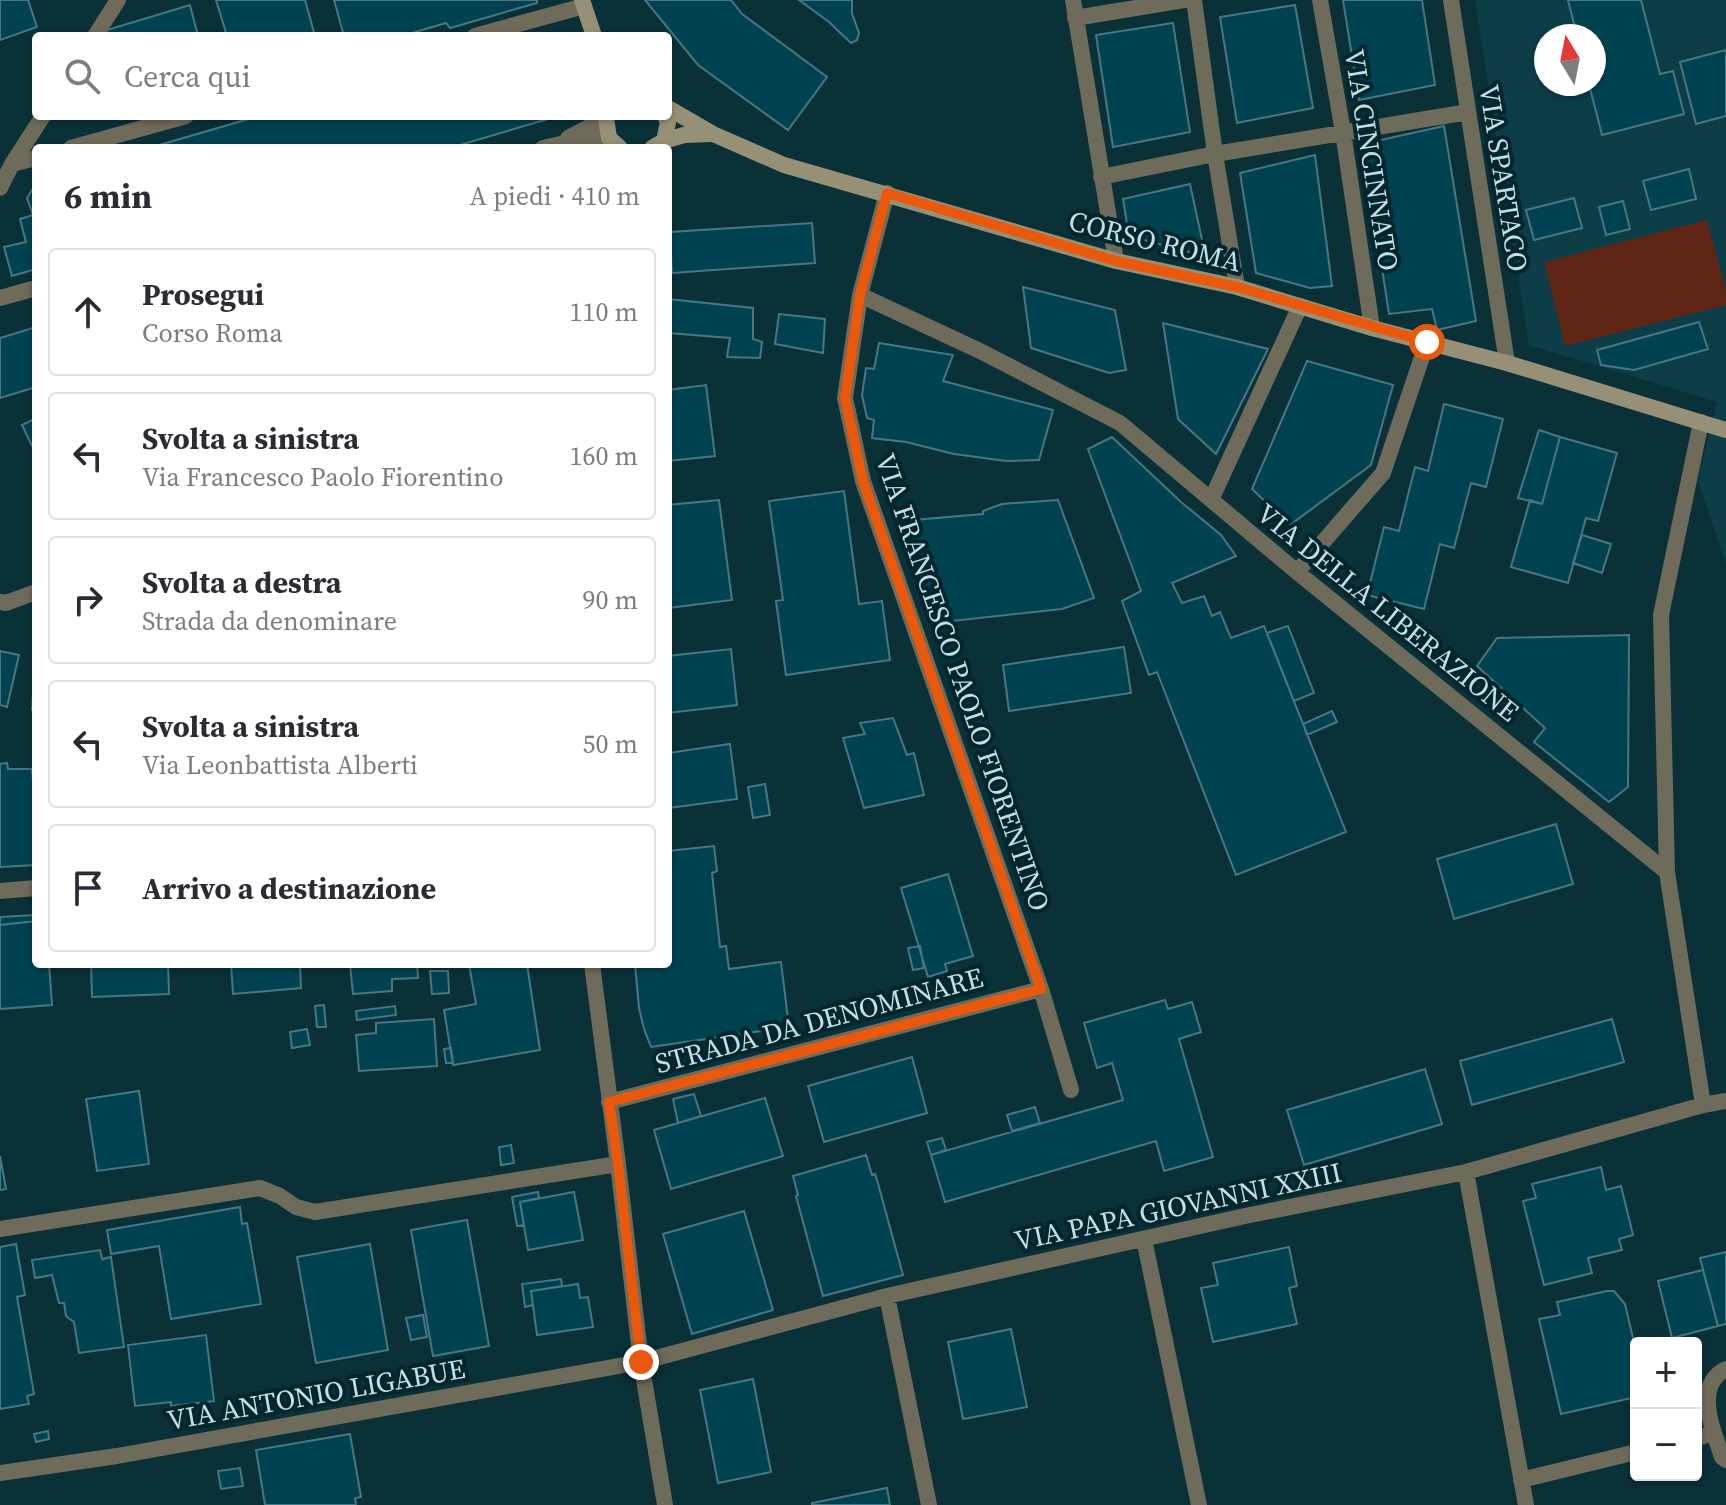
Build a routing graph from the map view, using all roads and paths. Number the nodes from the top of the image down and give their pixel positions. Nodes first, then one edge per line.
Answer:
1 (118, 0) edge
2 (1073, 0) edge
3 (1184, 0) edge
4 (1194, 0) edge
5 (1320, 0) edge
6 (1451, 0) edge
7 (583, 3) edge
8 (1075, 18) junction
9 (98, 32) edge
10 (488, 32) edge
11 (593, 32) edge
12 (672, 110) edge
13 (1468, 112) junction
14 (40, 120) edge
15 (172, 120) edge
16 (600, 120) edge
17 (607, 120) edge
18 (667, 120) edge
19 (1343, 132) junction
20 (713, 134) junction
21 (85, 144) edge
22 (556, 144) edge
23 (562, 144) edge
24 (610, 144) edge
25 (616, 144) edge
26 (658, 144) edge
27 (1215, 154) junction
28 (32, 159) edge
29 (12, 164) junction
30 (1101, 177) junction
31 (0, 188) edge
32 (887, 193) junction
33 (1116, 261) junction
34 (1237, 287) junction
35 (32, 289) edge
36 (860, 295) junction
37 (0, 298) edge
38 (1300, 306) junction
39 (1372, 328) junction
40 (1427, 342) junction
41 (1507, 363) junction
42 (1701, 422) junction
43 (1726, 430) edge
44 (1211, 500) junction
45 (1297, 572) junction
46 (32, 593) edge
47 (0, 602) edge
48 (1667, 872) junction
49 (32, 888) edge
50 (0, 891) edge
51 (592, 968) edge
52 (1041, 989) junction
53 (1071, 1090) dead end
54 (1726, 1101) edge
55 (609, 1102) junction
56 (1703, 1105) junction
57 (618, 1164) junction
58 (1466, 1172) junction
59 (0, 1229) edge
60 (1144, 1239) junction
61 (887, 1296) junction
62 (641, 1362) junction
63 (1726, 1369) edge
64 (1714, 1433) junction
65 (1702, 1436) edge
66 (1630, 1453) edge
67 (1726, 1460) edge
68 (0, 1473) edge
69 (1521, 1480) junction
70 (665, 1505) edge
71 (929, 1505) edge
72 (1199, 1505) edge
73 (1526, 1505) edge

1 - 9 street
2 - 8 street
3 - 8 street
4 - 27 street
5 - 19 street, VIA CINCINNATO
6 - 13 street, VIA SPARTACO
7 - 10 street
7 - 11 main road
8 - 30 street
12 - 20 main road, CORSO ROMA
13 - 19 street
13 - 41 street, VIA SPARTACO
14 - 29 street
15 - 21 street
16 - 22 street
17 - 25 main road
18 - 26 main road
19 - 27 street
19 - 39 street, VIA CINCINNATO
20 - 26 main road, CORSO ROMA
20 - 32 main road, CORSO ROMA
23 - 24 street
27 - 30 street
27 - 34 street
28 - 29 street
29 - 31 street
30 - 33 street
32 - 33 main road, CORSO ROMA
32 - 36 street, VIA FRANCESCO PAOLO FIORENTINO
33 - 34 main road, CORSO ROMA
34 - 38 main road, CORSO ROMA
35 - 37 street
36 - 44 street, VIA DELLA LIBERAZIONE
36 - 52 street, VIA FRANCESCO PAOLO FIORENTINO
38 - 39 main road, CORSO ROMA
38 - 44 street
39 - 40 main road, CORSO ROMA
40 - 41 main road, CORSO ROMA
40 - 45 street
41 - 42 main road, CORSO ROMA
42 - 43 main road, CORSO ROMA
42 - 48 street
44 - 45 street, VIA DELLA LIBERAZIONE
45 - 48 street, VIA DELLA LIBERAZIONE
46 - 47 street
48 - 56 street
49 - 50 street
51 - 55 street
52 - 53 street, VIA FRANCESCO PAOLO FIORENTINO
52 - 55 street, STRADA DA DENOMINARE
54 - 56 street, VIA PAPA GIOVANNI XXIII
55 - 57 street
56 - 58 street, VIA PAPA GIOVANNI XXIII
57 - 59 street
57 - 62 street
58 - 60 street, VIA PAPA GIOVANNI XXIII
58 - 69 street
60 - 61 street, VIA PAPA GIOVANNI XXIII
60 - 72 street
61 - 62 street, VIA PAPA GIOVANNI XXIII
61 - 71 street
62 - 68 street, VIA ANTONIO LIGABUE
62 - 70 street
63 - 64 street
64 - 65 street
64 - 67 street
66 - 69 street
69 - 73 street

